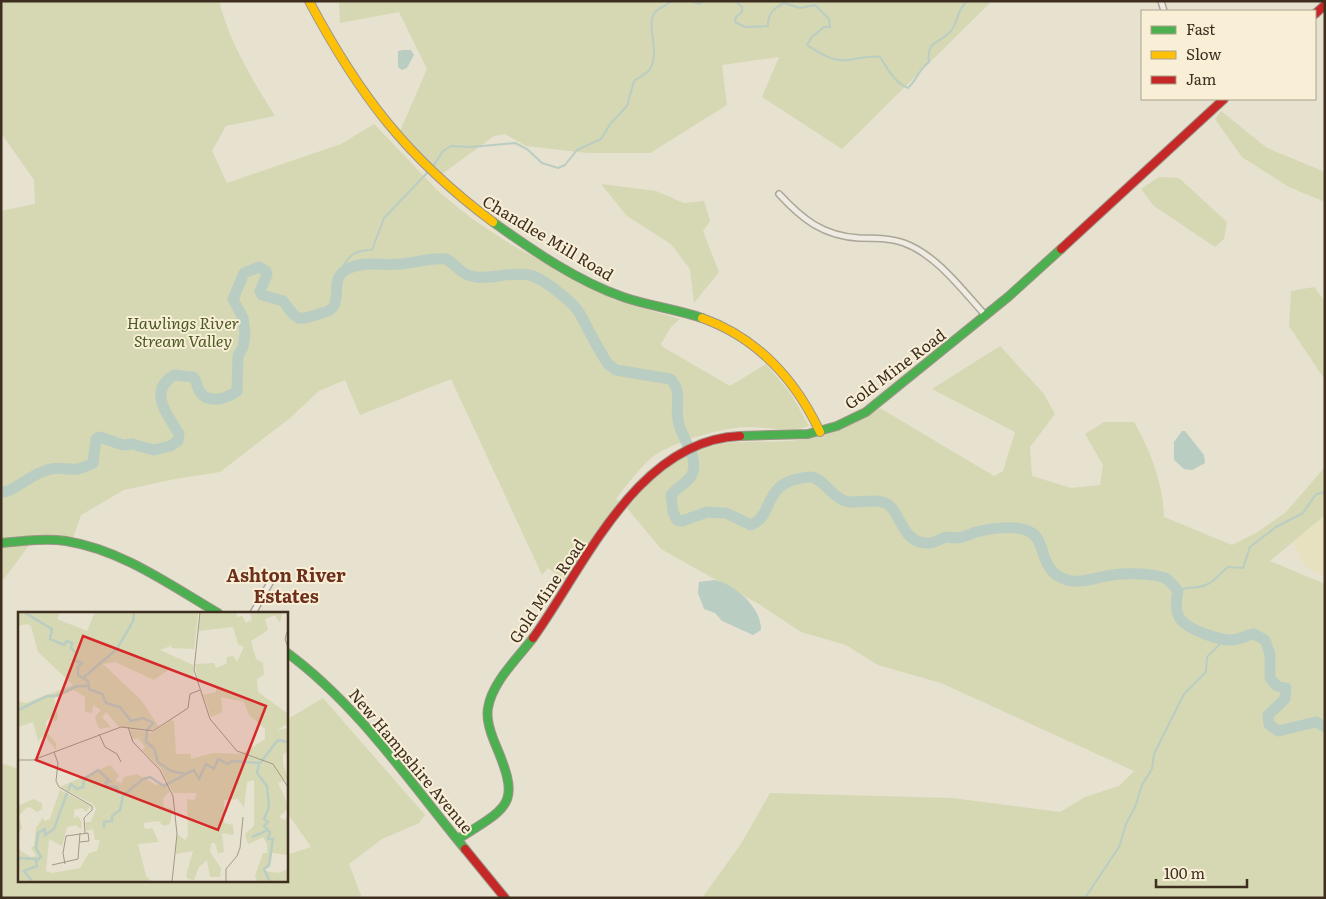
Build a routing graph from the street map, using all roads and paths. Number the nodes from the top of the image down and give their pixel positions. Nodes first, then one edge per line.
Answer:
1 (309, 1) edge
2 (1223, 100) edge
3 (778, 194) dead end
4 (986, 316) junction
5 (820, 432) junction
6 (1, 543) edge
7 (271, 581) dead end
8 (216, 612) edge
9 (254, 612) edge
10 (288, 653) edge
11 (458, 839) junction
12 (506, 898) edge

1 - 5 street, Chandlee Mill Road
2 - 4 street, Gold Mine Road
3 - 4 street
4 - 5 street, Gold Mine Road
5 - 11 street, Gold Mine Road
6 - 8 street
7 - 9 street
10 - 11 street, New Hampshire Avenue
11 - 12 street, New Hampshire Avenue

